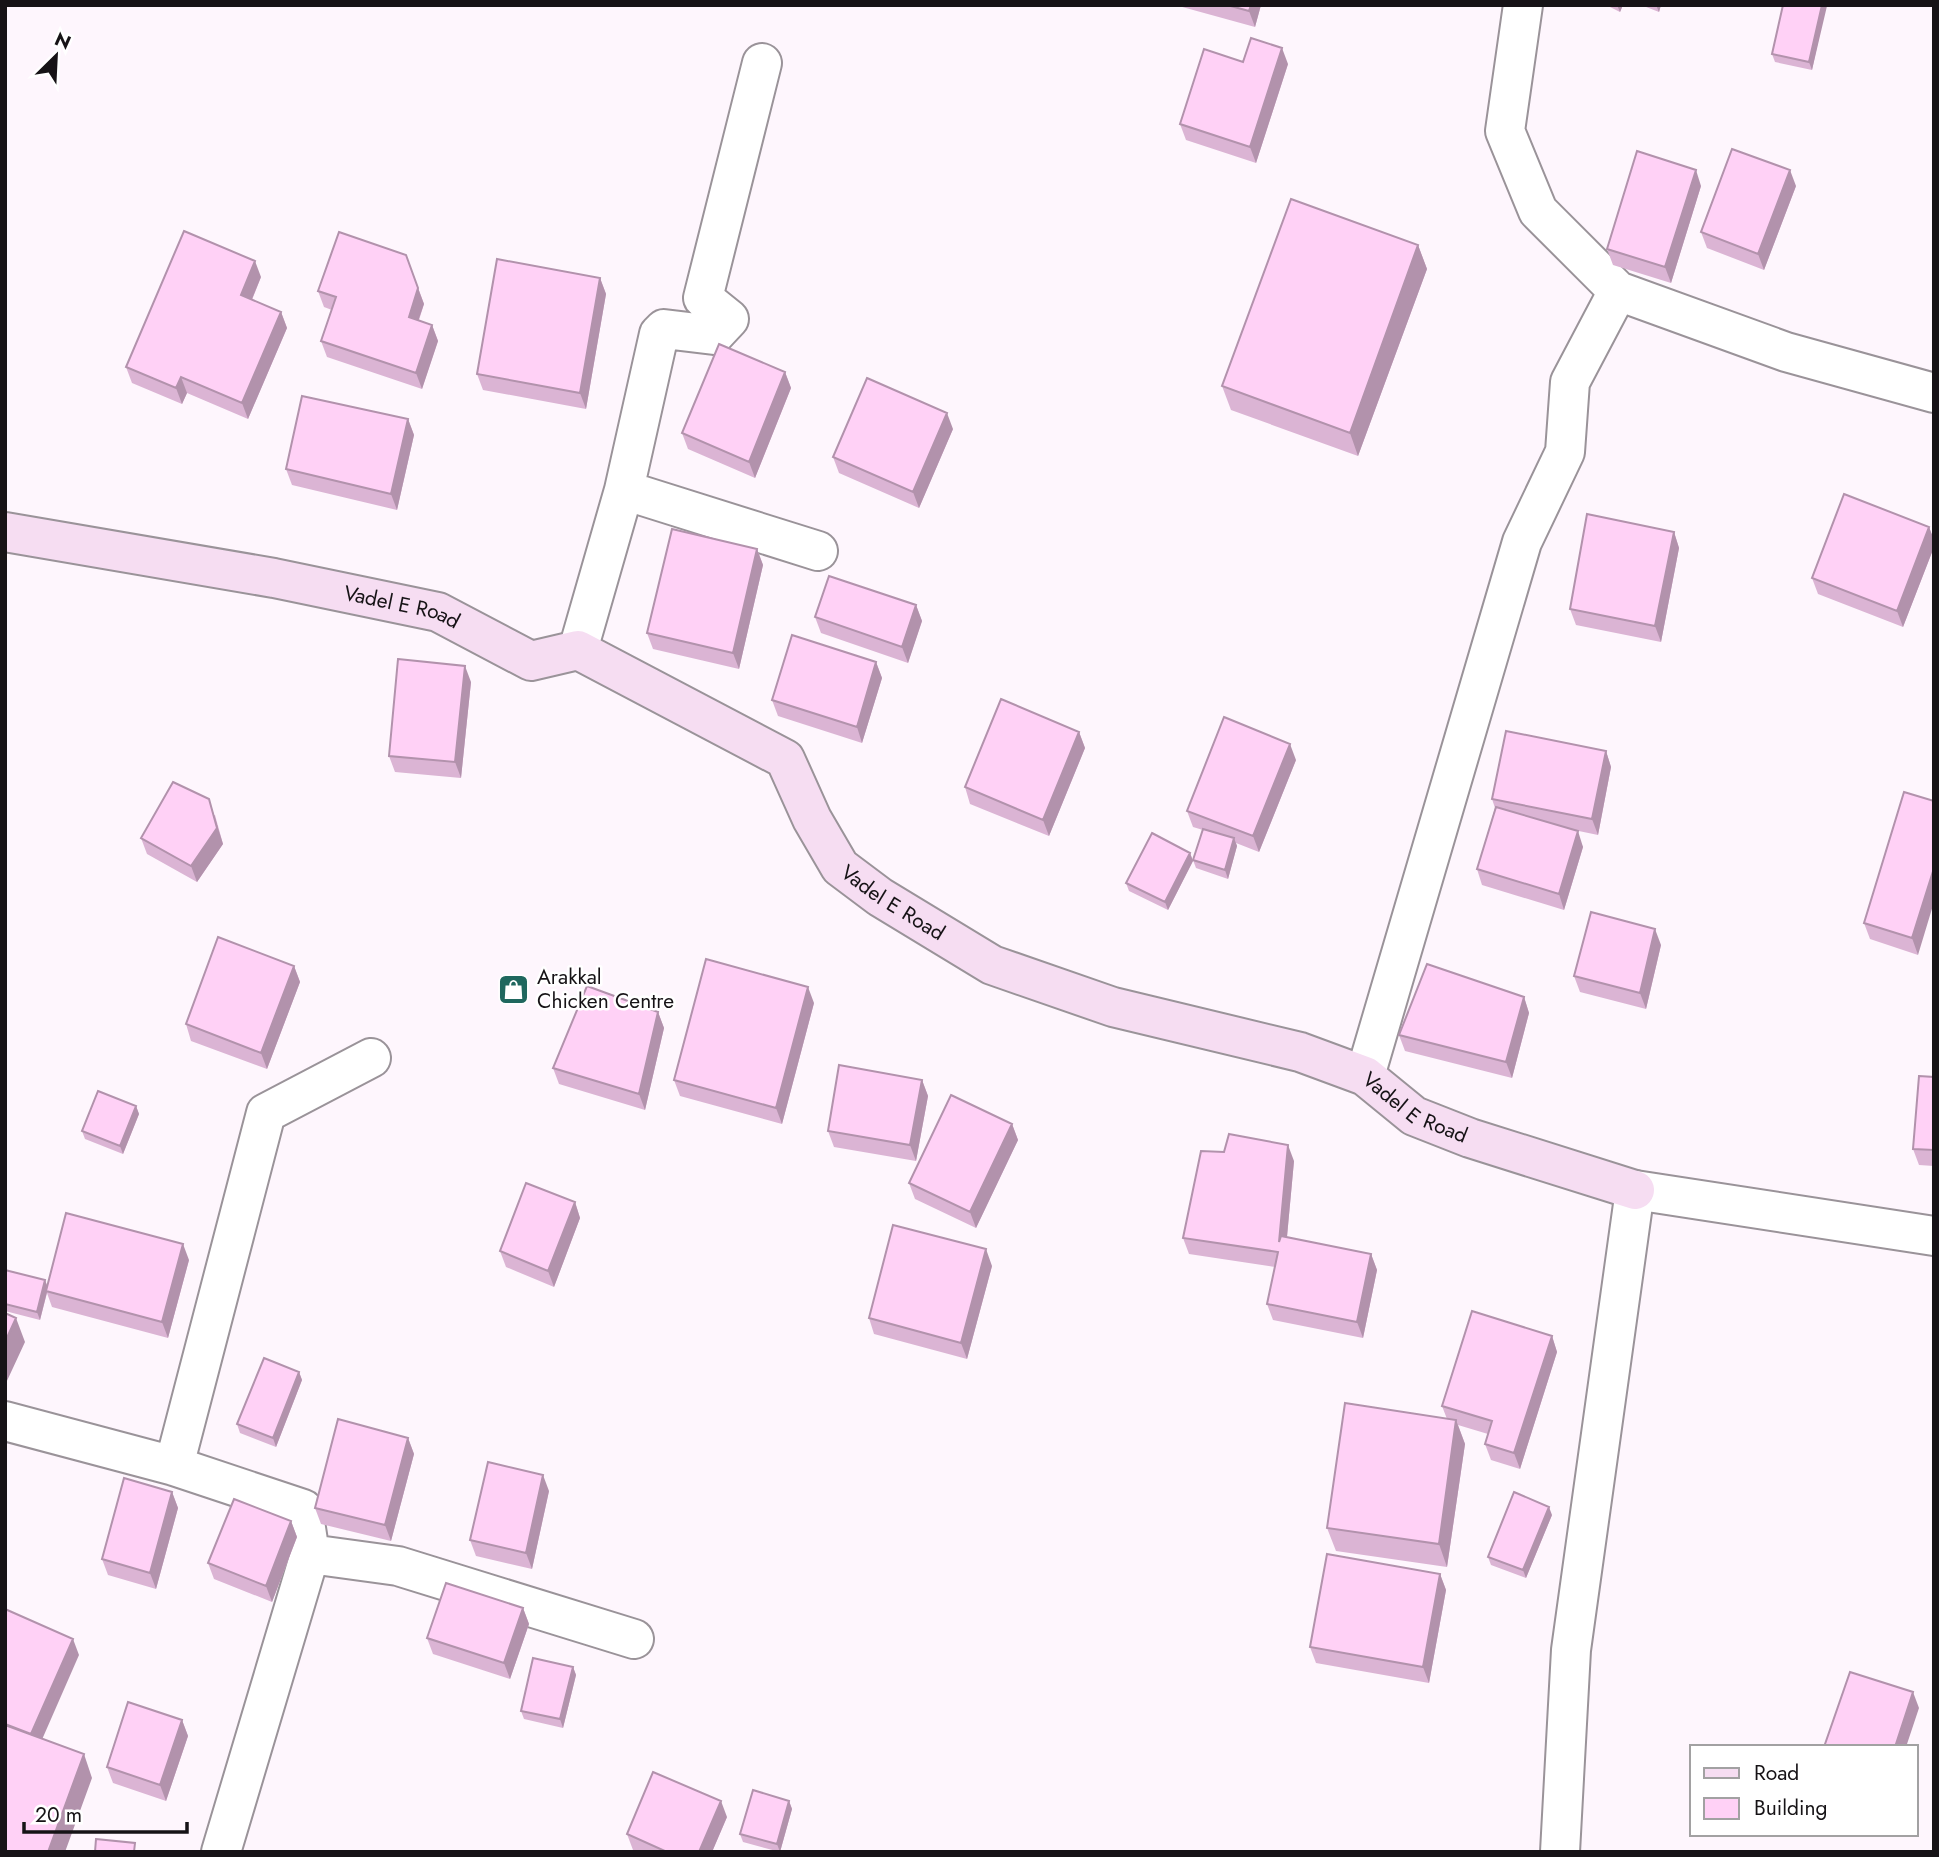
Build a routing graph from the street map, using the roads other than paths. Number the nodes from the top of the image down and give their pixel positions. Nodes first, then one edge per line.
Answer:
1 (1523, 5) edge
2 (762, 63) dead end
3 (1618, 291) junction
4 (1934, 393) edge
5 (624, 490) junction
6 (5, 532) edge
7 (818, 551) dead end
8 (578, 650) junction
9 (371, 1058) dead end
10 (1365, 1076) junction
11 (1634, 1190) junction
12 (1934, 1236) edge
13 (5, 1421) edge
14 (174, 1466) junction
15 (310, 1554) junction
16 (634, 1639) dead end
17 (221, 1852) edge
18 (1560, 1852) edge

1 - 3 street
2 - 5 street
3 - 4 street
3 - 10 street
5 - 7 street
5 - 8 street
6 - 8 street, Vadel E Road
8 - 10 street, Vadel E Road
9 - 14 street
10 - 11 street, Vadel E Road
11 - 12 street
11 - 18 street
13 - 14 street
14 - 15 street
15 - 16 street
15 - 17 street

